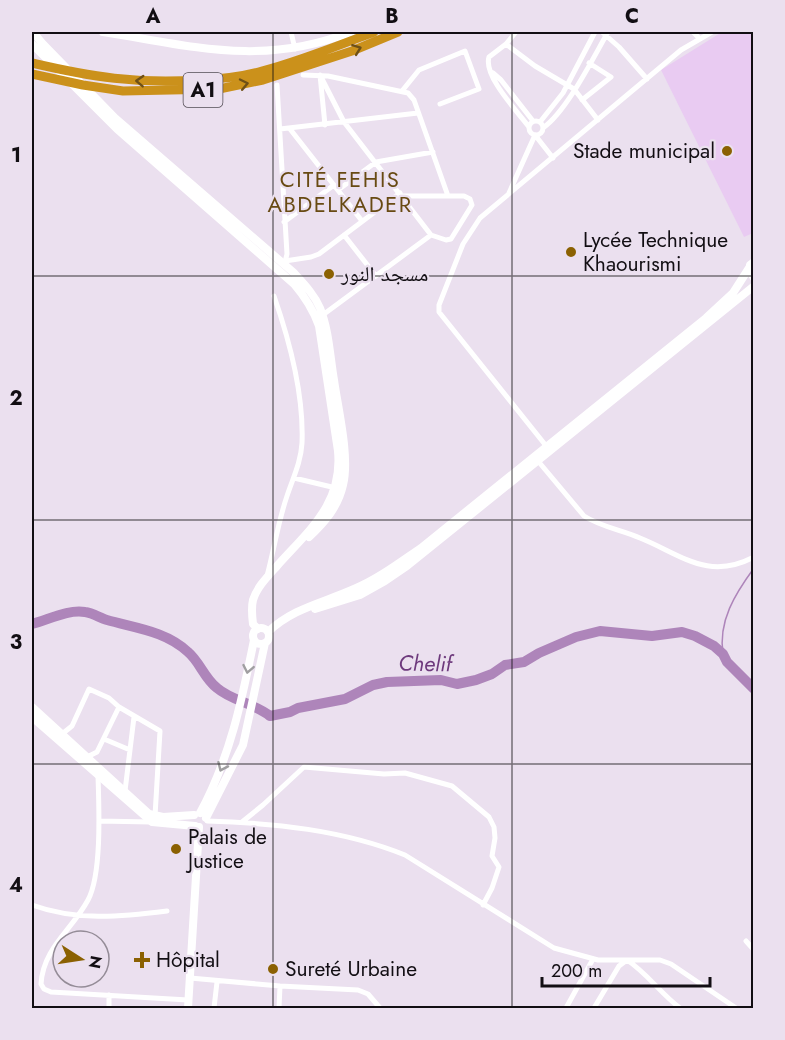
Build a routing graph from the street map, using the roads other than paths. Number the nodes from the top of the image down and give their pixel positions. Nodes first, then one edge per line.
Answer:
1 (33, 32) edge
2 (103, 32) edge
3 (291, 32) edge
4 (351, 32) edge
5 (374, 32) edge
6 (398, 32) edge
7 (516, 32) edge
8 (596, 32) edge
9 (693, 32) edge
10 (711, 32) edge
11 (605, 33) edge
12 (700, 39) junction
13 (32, 44) edge
14 (506, 44) junction
15 (295, 49) junction
16 (32, 63) edge
17 (589, 63) junction
18 (32, 74) edge
19 (303, 75) dead end
20 (320, 75) junction
21 (647, 79) junction
22 (568, 84) junction
23 (277, 86) dead end
24 (574, 89) junction
25 (402, 91) junction
26 (582, 100) junction
27 (440, 104) dead end
28 (418, 113) junction
29 (598, 120) junction
30 (344, 122) junction
31 (325, 124) junction
32 (536, 124) junction
33 (280, 129) junction
34 (290, 129) junction
35 (535, 135) junction
36 (433, 153) junction
37 (552, 158) junction
38 (376, 162) junction
39 (336, 187) junction
40 (401, 194) junction
41 (448, 196) junction
42 (508, 196) junction
43 (362, 221) junction
44 (284, 222) junction
45 (344, 235) junction
46 (430, 235) junction
47 (751, 265) edge
48 (284, 266) junction
49 (375, 276) junction
50 (753, 278) edge
51 (753, 286) edge
52 (274, 296) dead end
53 (320, 318) junction
54 (549, 449) junction
55 (538, 461) junction
56 (294, 478) junction
57 (336, 488) junction
58 (753, 557) edge
59 (267, 578) junction
60 (299, 611) junction
61 (258, 629) junction
62 (268, 632) junction
63 (254, 640) junction
64 (265, 643) junction
65 (32, 707) edge
66 (119, 707) junction
67 (32, 717) edge
68 (134, 717) junction
69 (62, 734) junction
70 (104, 739) junction
71 (130, 750) junction
72 (87, 757) junction
73 (98, 776) junction
74 (125, 791) junction
75 (202, 817) junction
76 (154, 819) junction
77 (99, 821) junction
78 (242, 822) junction
79 (197, 826) junction
80 (32, 905) edge
81 (483, 905) junction
82 (166, 911) dead end
83 (78, 916) junction
84 (746, 941) dead end
85 (753, 951) edge
86 (593, 959) junction
87 (627, 960) junction
88 (190, 978) junction
89 (217, 982) junction
90 (280, 987) junction
91 (110, 995) junction
92 (188, 1004) edge
93 (109, 1008) edge
94 (214, 1008) edge
95 (279, 1008) edge
96 (381, 1008) edge
97 (566, 1008) edge
98 (594, 1008) edge
99 (680, 1008) edge
100 (736, 1008) edge

1 - 48 street
2 - 15 street
3 - 15 street
4 - 15 street
5 -> 16 highway, A1
18 -> 6 highway, A1
7 - 14 street
8 - 22 street
9 - 12 street
10 - 12 street
11 - 17 street
11 - 21 street
12 - 21 street
13 - 48 street
14 - 22 street
14 - 32 street
17 - 24 street
17 - 26 street
19 - 20 street
20 - 25 street
20 - 30 street
20 - 31 street
21 - 29 street
22 - 24 street
22 - 32 street
23 - 33 street
24 - 26 street
24 - 32 street
25 - 27 street
25 - 28 street
26 - 29 street
28 - 30 street
28 - 36 street
29 - 37 street
30 - 31 street
30 - 38 street
31 - 34 street
32 - 35 street
32 - 35 street
33 - 34 street
33 - 44 street
34 - 39 street
35 - 37 street
35 - 42 street
36 - 38 street
36 - 41 street
37 - 42 street
38 - 39 street
38 - 40 street
39 - 43 street
39 - 44 street
40 - 41 street
40 - 43 street
40 - 46 street
41 - 46 street
42 - 54 street
43 - 45 street
44 - 48 street
45 - 48 street
45 - 49 street
46 - 49 street
47 - 50 street
47 - 54 street
48 - 53 street
49 - 53 street
51 - 54 street
52 - 56 street
53 - 57 street
53 - 59 street
54 - 55 street
54 - 60 street
55 - 58 street
55 - 60 street
56 - 57 street
56 - 59 street
57 - 59 street
59 - 61 street
60 - 62 street
61 - 62 street
61 - 63 street
62 - 64 street
63 - 64 street
63 -> 75 street
64 - 75 street
65 - 69 street
66 - 68 street
66 - 69 street
66 - 70 street
67 - 73 street
68 - 71 street
68 - 76 street
69 - 72 street
70 - 71 street
70 - 72 street
71 - 74 street
72 - 74 street
73 - 76 street
73 - 77 street
74 - 76 street
75 - 76 street
75 - 78 street
75 - 79 street
75 - 79 street
76 - 77 street
76 - 79 street
77 - 83 street
78 - 81 street
78 - 81 street
79 - 88 street
80 - 83 street
81 - 86 street
82 - 83 street
83 - 91 street
84 - 85 street
86 - 87 street
86 - 97 street
87 - 98 street
87 - 99 street
87 - 100 street
88 - 89 street
88 - 92 street
89 - 90 street
89 - 94 street
90 - 95 street
90 - 96 street
91 - 92 street
91 - 93 street

